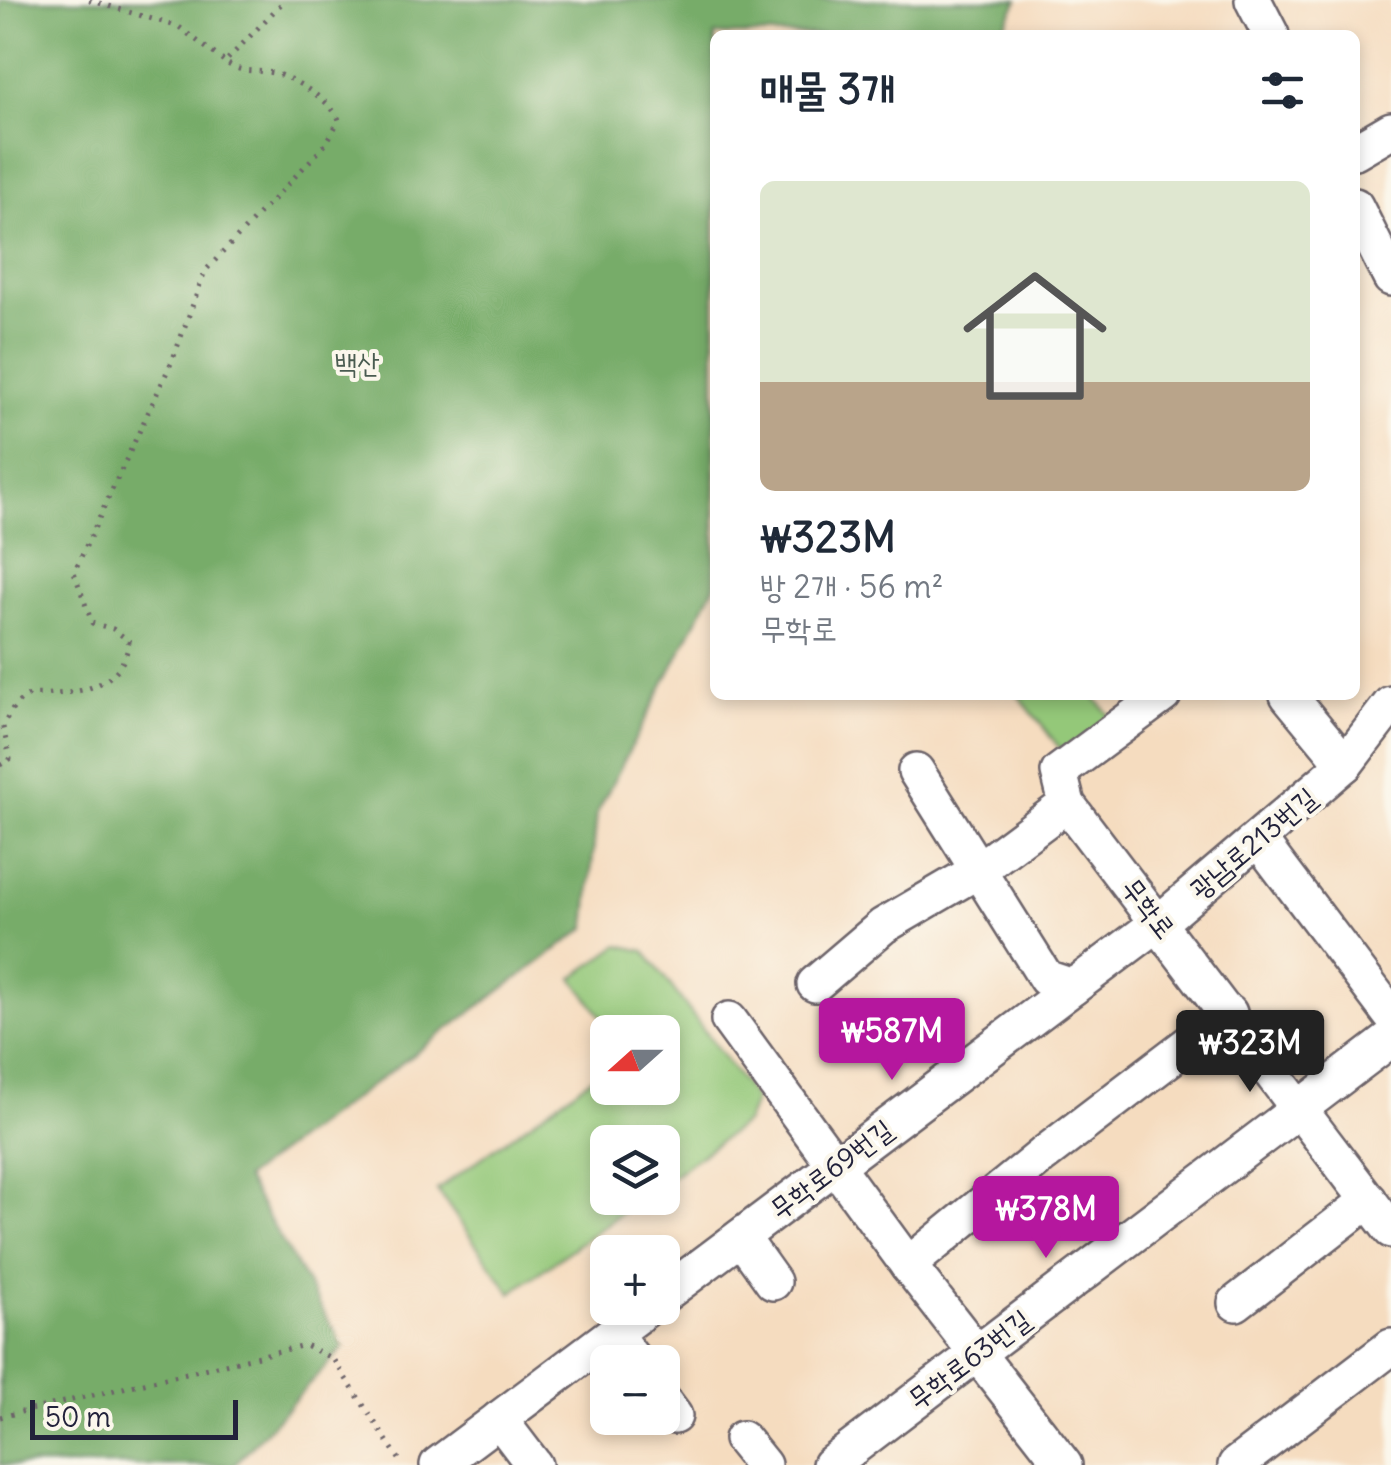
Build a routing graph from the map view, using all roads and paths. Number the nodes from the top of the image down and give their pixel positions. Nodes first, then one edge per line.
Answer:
1 (89, 0) edge
2 (286, 0) edge
3 (1253, 0) edge
4 (1268, 30) edge
5 (226, 62) junction
6 (1391, 130) edge
7 (1360, 147) edge
8 (1360, 216) edge
9 (1391, 278) edge
10 (1156, 700) edge
11 (1292, 700) edge
12 (1391, 704) edge
13 (1345, 764) junction
14 (0, 765) edge
15 (916, 770) dead end
16 (1067, 804) junction
17 (1258, 839) junction
18 (977, 872) junction
19 (1160, 921) junction
20 (815, 984) dead end
21 (1073, 988) junction
22 (1230, 1013) junction
23 (1391, 1015) edge
24 (729, 1020) dead end
25 (1391, 1039) edge
26 (1300, 1109) junction
27 (836, 1166) junction
28 (1368, 1200) junction
29 (1391, 1230) edge
30 (741, 1237) junction
31 (908, 1265) junction
32 (774, 1282) dead end
33 (680, 1283) edge
34 (1236, 1302) dead end
35 (624, 1325) edge
36 (613, 1333) junction
37 (622, 1345) edge
38 (1391, 1348) edge
39 (977, 1354) junction
40 (0, 1418) edge
41 (499, 1419) junction
42 (403, 1465) edge
43 (438, 1465) edge
44 (534, 1465) edge
45 (830, 1465) edge
46 (1064, 1465) edge
47 (1236, 1465) edge

1 - 5 path
2 - 5 path
3 - 4 street
5 - 14 path
6 - 7 street
8 - 9 street
10 - 16 street
11 - 13 street
12 - 13 street, 광남로213번길
13 - 17 street, 광남로213번길
15 - 18 street
16 - 18 street
16 - 19 street, 무학로
17 - 19 street, 광남로213번길
17 - 23 street
18 - 20 street
18 - 21 street
19 - 21 street, 무학로69번길
19 - 22 street, 무학로
21 - 27 street, 무학로69번길
22 - 26 street, 무학로
22 - 31 street
24 - 27 street
25 - 26 street, 무학로63번길
26 - 28 street, 무학로
26 - 39 street, 무학로63번길
27 - 30 street, 무학로69번길
27 - 31 street
28 - 29 street, 무학로
28 - 34 street
30 - 32 street, 무학로69번길
30 - 33 street, 무학로69번길
31 - 39 street
35 - 36 street
36 - 37 street
36 - 41 street
38 - 47 street
39 - 45 street, 무학로63번길
39 - 46 street
40 - 42 path
41 - 43 street
41 - 44 street

